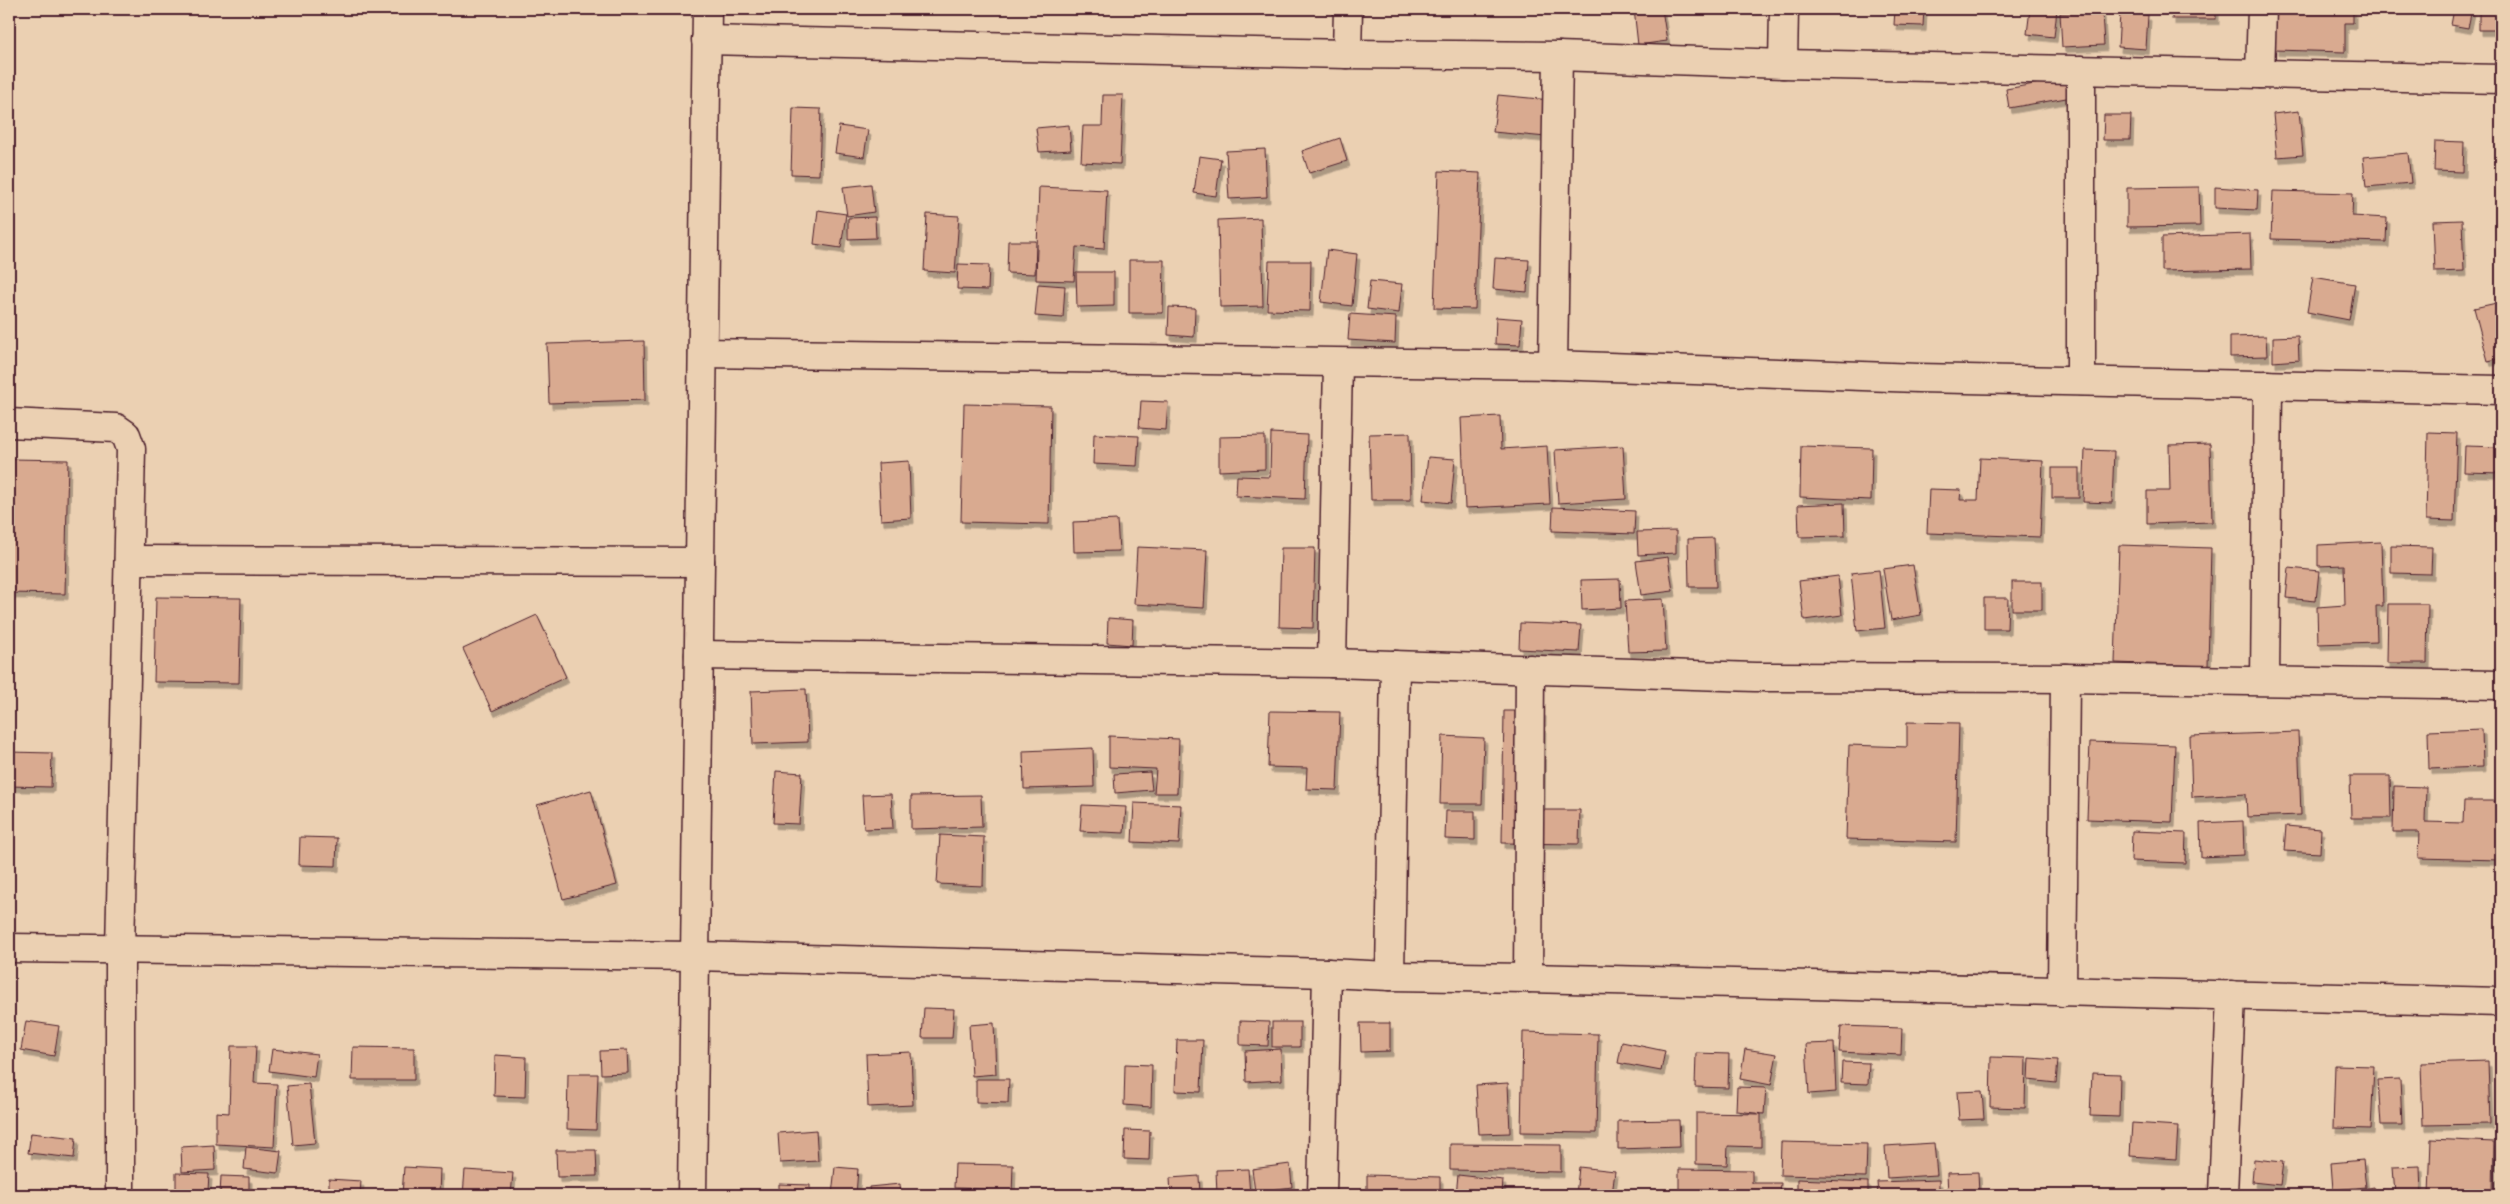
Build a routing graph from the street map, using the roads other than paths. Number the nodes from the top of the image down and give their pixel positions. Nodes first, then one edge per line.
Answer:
1 (707, 9) edge
2 (1348, 9) edge
3 (1784, 9) edge
4 (2262, 9) edge
5 (706, 40) junction
6 (1348, 54) junction
7 (1558, 56) junction
8 (1783, 64) junction
9 (2081, 70) junction
10 (2260, 74) junction
11 (2501, 79) edge
12 (703, 353) junction
13 (1338, 363) junction
14 (1553, 365) junction
15 (2081, 381) junction
16 (2268, 385) junction
17 (2501, 390) edge
18 (9, 423) edge
19 (128, 560) junction
20 (700, 562) junction
21 (699, 655) junction
22 (1332, 663) junction
23 (1395, 665) junction
24 (1530, 669) junction
25 (2065, 678) junction
26 (2265, 680) junction
27 (2501, 684) edge
28 (9, 948) edge
29 (120, 950) junction
30 (695, 956) junction
31 (1328, 973) junction
32 (1390, 976) junction
33 (1528, 978) junction
34 (2062, 992) junction
35 (2231, 995) junction
36 (2501, 1002) edge
37 (120, 1195) edge
38 (692, 1195) edge
39 (1322, 1195) edge
40 (2223, 1195) edge

1 - 5 street
2 - 6 street
3 - 8 street
4 - 10 street
5 - 6 street
5 - 12 street
6 - 7 street
7 - 8 street
7 - 14 street
8 - 9 street
9 - 10 street
9 - 15 street
10 - 11 street
12 - 13 street
12 - 20 street
13 - 14 street
13 - 22 street
14 - 15 street
15 - 16 street
16 - 17 street
16 - 26 street
18 - 19 street
19 - 20 street
19 - 29 street
20 - 21 street
21 - 22 street
21 - 30 street
22 - 23 street
23 - 24 street
23 - 32 street
24 - 25 street
24 - 33 street
25 - 26 street
25 - 34 street
26 - 27 street
28 - 29 street
29 - 30 street
29 - 37 street
30 - 31 street
30 - 38 street
31 - 32 street
31 - 39 street
32 - 33 street
33 - 34 street
34 - 35 street
35 - 36 street
35 - 40 street

